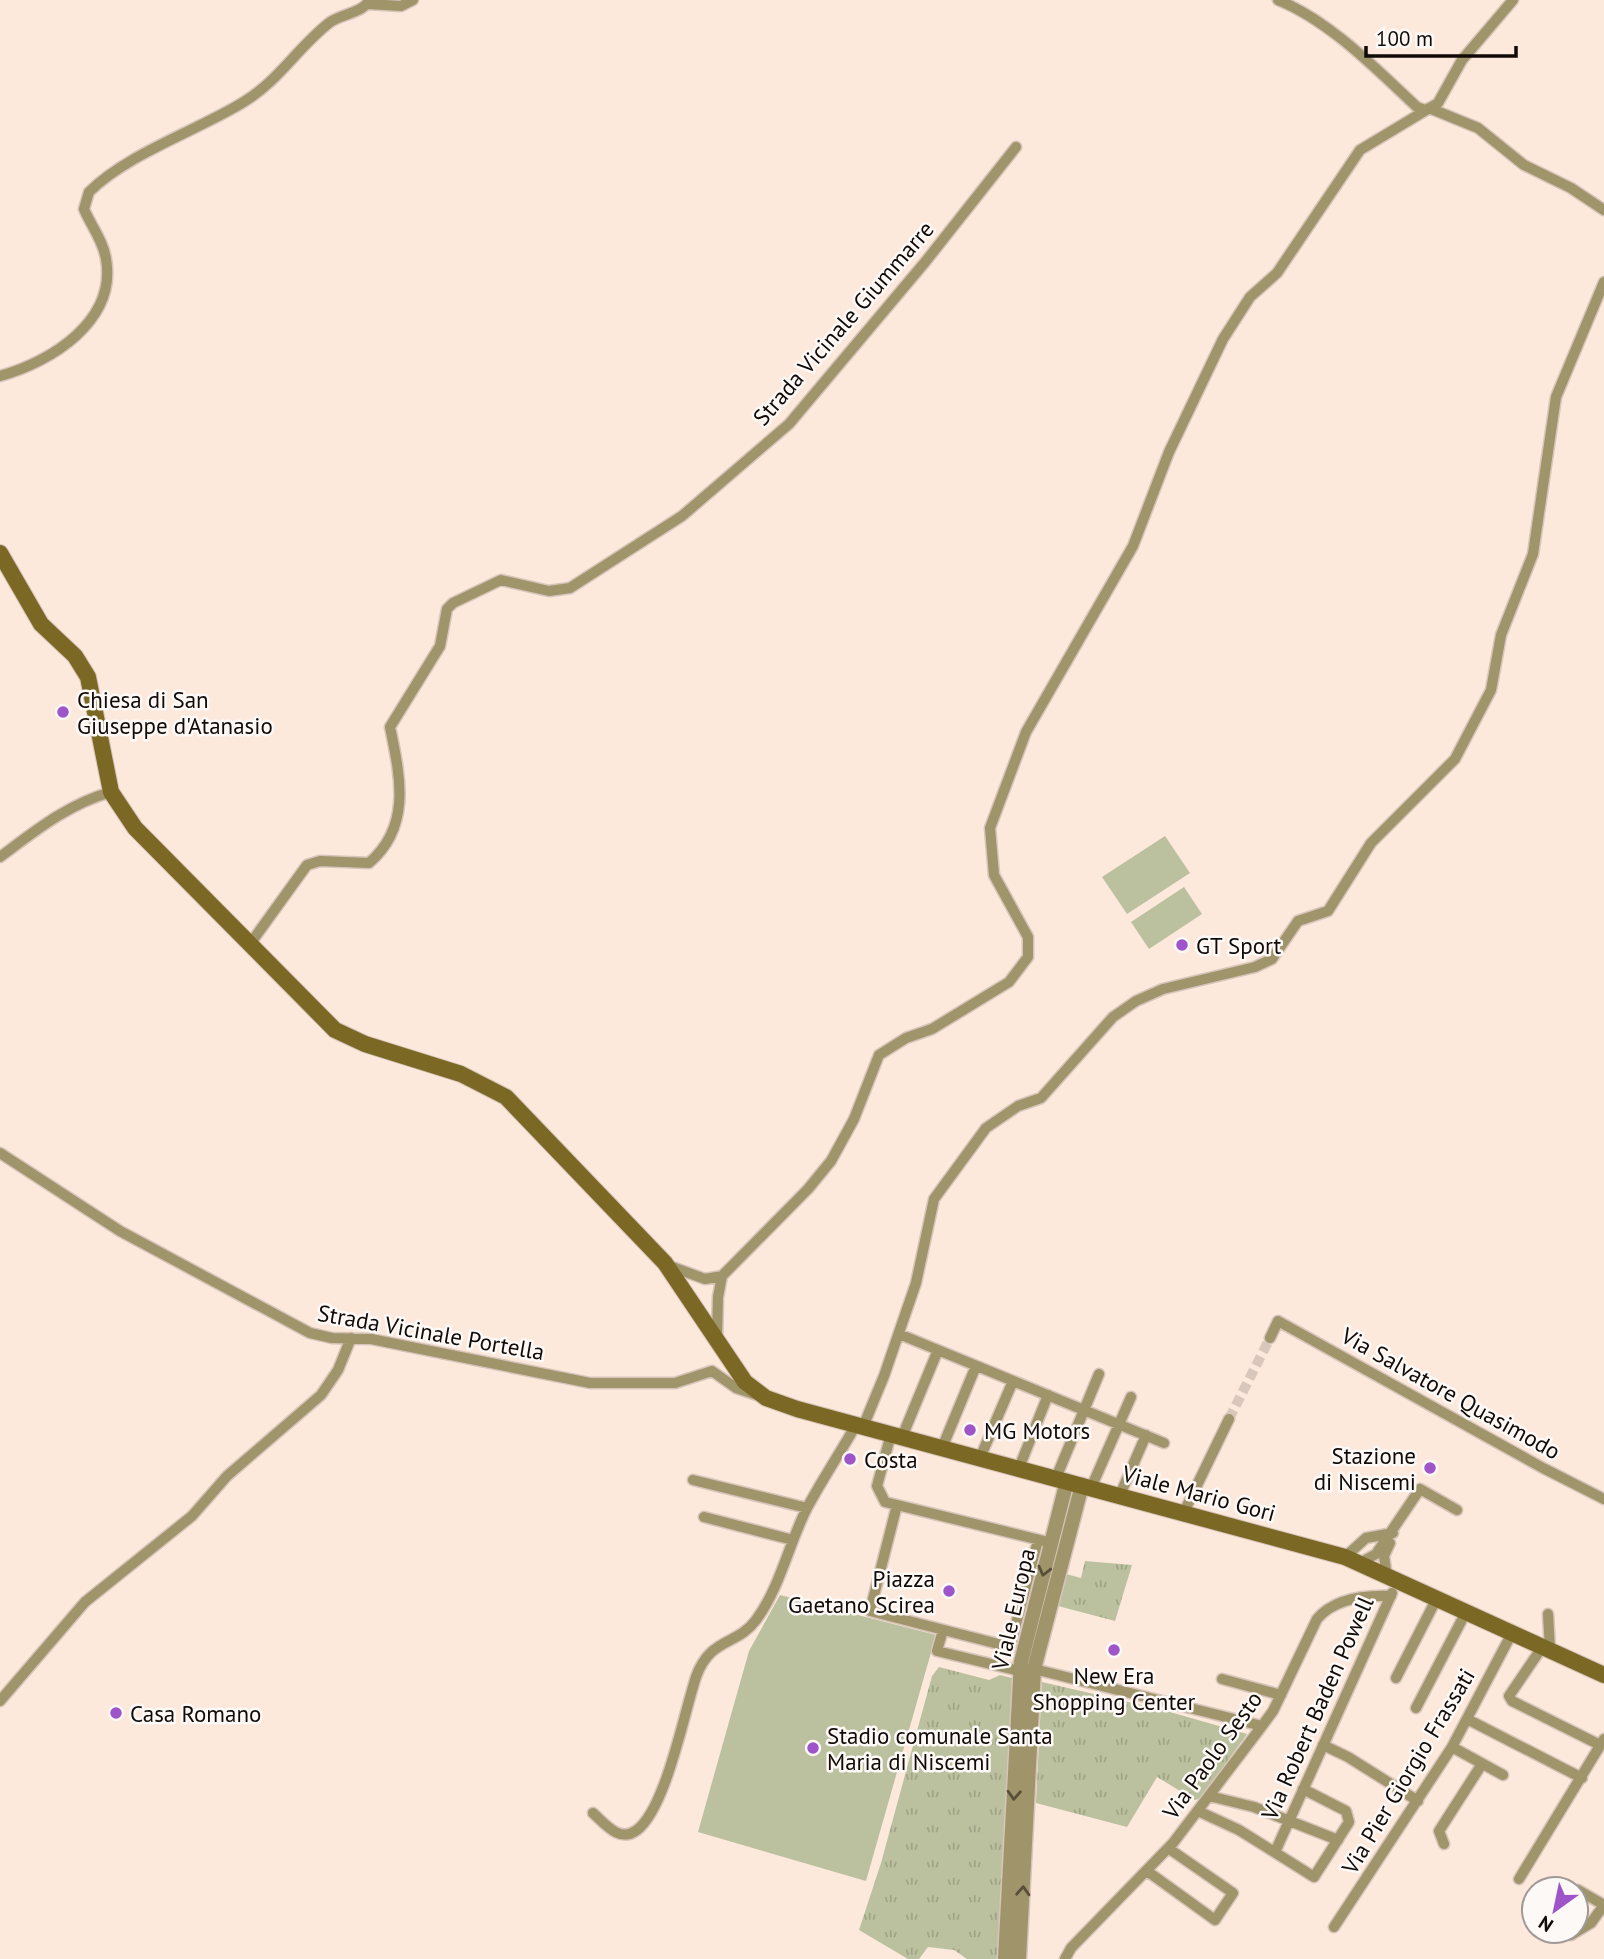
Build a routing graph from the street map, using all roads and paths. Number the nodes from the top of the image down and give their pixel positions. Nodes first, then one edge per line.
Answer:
1 (413, 0) edge
2 (1278, 0) edge
3 (1513, 0) edge
4 (369, 2) edge
5 (1427, 109) junction
6 (1016, 148) dead end
7 (1604, 210) edge
8 (1604, 282) edge
9 (0, 376) edge
10 (0, 553) edge
11 (111, 792) junction
12 (0, 857) edge
13 (250, 944) junction
14 (0, 1153) edge
15 (665, 1264) junction
16 (722, 1276) junction
17 (899, 1334) junction
18 (351, 1338) junction
19 (1270, 1338) tunnel mouth
20 (718, 1341) junction
21 (938, 1350) junction
22 (976, 1366) junction
23 (1099, 1374) dead end
24 (1013, 1381) junction
25 (1048, 1395) junction
26 (1131, 1397) dead end
27 (766, 1398) junction
28 (1084, 1410) junction
29 (1228, 1419) tunnel mouth
30 (1119, 1424) junction
31 (860, 1426) junction
32 (1146, 1435) junction
33 (897, 1436) junction
34 (1164, 1443) dead end
35 (942, 1448) junction
36 (980, 1458) junction
37 (1019, 1468) junction
38 (693, 1480) dead end
39 (1074, 1483) junction
40 (1120, 1495) junction
41 (1604, 1499) edge
42 (897, 1505) junction
43 (807, 1508) junction
44 (1457, 1510) dead end
45 (1184, 1512) junction
46 (704, 1517) dead end
47 (1393, 1533) junction
48 (1375, 1537) junction
49 (793, 1540) junction
50 (1045, 1541) junction
51 (1359, 1563) junction
52 (1392, 1579) junction
53 (1391, 1596) junction
54 (1437, 1598) junction
55 (1466, 1612) junction
56 (1548, 1614) dead end
57 (943, 1630) junction
58 (1512, 1633) junction
59 (1546, 1647) junction
60 (1027, 1670) junction
61 (1604, 1675) edge
62 (1396, 1678) dead end
63 (1222, 1679) dead end
64 (1280, 1695) junction
65 (0, 1702) edge
66 (1416, 1708) dead end
67 (1468, 1719) junction
68 (1262, 1726) junction
69 (1602, 1742) edge
70 (1323, 1745) junction
71 (1452, 1747) junction
72 (1482, 1764) junction
73 (1503, 1776) dead end
74 (1582, 1778) junction
75 (1303, 1789) junction
76 (1209, 1796) junction
77 (1418, 1801) junction
78 (1198, 1811) junction
79 (593, 1813) dead end
80 (1289, 1821) junction
81 (1338, 1840) junction
82 (1444, 1844) dead end
83 (1168, 1848) junction
84 (1275, 1852) junction
85 (1147, 1871) junction
86 (1519, 1879) dead end
87 (1604, 1905) edge
88 (1590, 1924) edge
89 (1335, 1927) dead end
90 (1005, 1959) edge
91 (1019, 1959) edge
92 (1065, 1959) edge

1 - 4 street
2 - 5 street
3 - 5 street
4 - 9 street
5 - 7 street
5 - 16 street
6 - 13 street, Strada Vicinale Giummarre
8 - 17 street
10 - 11 main road
11 - 12 street
11 - 13 main road
13 - 15 main road
14 - 18 street, Strada Vicinale Portella
15 - 16 street
15 - 20 main road
16 - 20 street
17 - 21 street
17 - 31 street
18 - 27 street, Strada Vicinale Portella
18 - 65 street
19 - 41 street, Via Salvatore Quasimodo
20 - 27 main road
21 - 22 street
21 - 33 street
22 - 24 street
22 - 35 street
23 - 28 street
24 - 25 street
24 - 36 street
25 - 28 street
25 - 37 street
26 - 30 street
27 - 31 main road, Viale Mario Gori
28 - 30 street
28 - 39 street
29 - 45 street
30 - 32 street
30 - 39 street
31 - 33 main road, Viale Mario Gori
31 - 43 street
32 - 34 street
32 - 40 street
33 - 35 main road, Viale Mario Gori
33 - 42 street
35 - 36 main road, Viale Mario Gori
36 - 37 main road, Viale Mario Gori
37 - 39 main road, Viale Mario Gori
38 - 43 street
39 - 40 main road, Viale Mario Gori
39 - 50 street, Viale Europa
39 - 60 street, Viale Europa
40 - 45 main road, Viale Mario Gori
42 - 50 street
42 - 57 street
43 - 49 street
44 - 47 street
45 - 51 main road, Viale Mario Gori
46 - 49 street
47 - 48 street
47 - 51 street
47 - 52 street
48 - 51 street
48 - 51 street
49 - 79 street
50 - 57 street
50 -> 60 street, Viale Europa
51 - 52 main road, Viale Mario Gori
52 - 53 street, Via Robert Baden Powell
52 - 54 main road, Viale Mario Gori
53 - 64 street, Via Paolo Sesto
53 - 70 street, Via Robert Baden Powell
54 - 55 main road, Viale Mario Gori
54 - 62 street
55 - 58 main road, Viale Mario Gori
55 - 66 street
56 - 59 street
57 - 60 street
58 - 59 main road, Viale Mario Gori
58 - 67 street, Via Pier Giorgio Frassati
59 - 61 main road, Viale Mario Gori
59 - 69 street
60 - 68 street
60 -> 90 street, Viale Europa
91 -> 60 street, Viale Europa
63 - 64 street
64 - 68 street, Via Paolo Sesto
67 - 71 street, Via Pier Giorgio Frassati
67 - 74 street
68 - 76 street, Via Paolo Sesto
69 - 74 street
70 - 75 street, Via Robert Baden Powell
70 - 77 street
71 - 72 street
71 - 77 street, Via Pier Giorgio Frassati
72 - 73 street
72 - 82 street
74 - 86 street
75 - 80 street, Via Robert Baden Powell
75 - 81 street
76 - 78 street, Via Paolo Sesto
76 - 80 street
77 - 89 street, Via Pier Giorgio Frassati
78 - 83 street, Via Paolo Sesto
78 - 84 street
80 - 81 street
80 - 84 street, Via Robert Baden Powell
81 - 84 street
83 - 85 street, Via Paolo Sesto
83 - 85 street
85 - 92 street, Via Paolo Sesto
87 - 88 street

